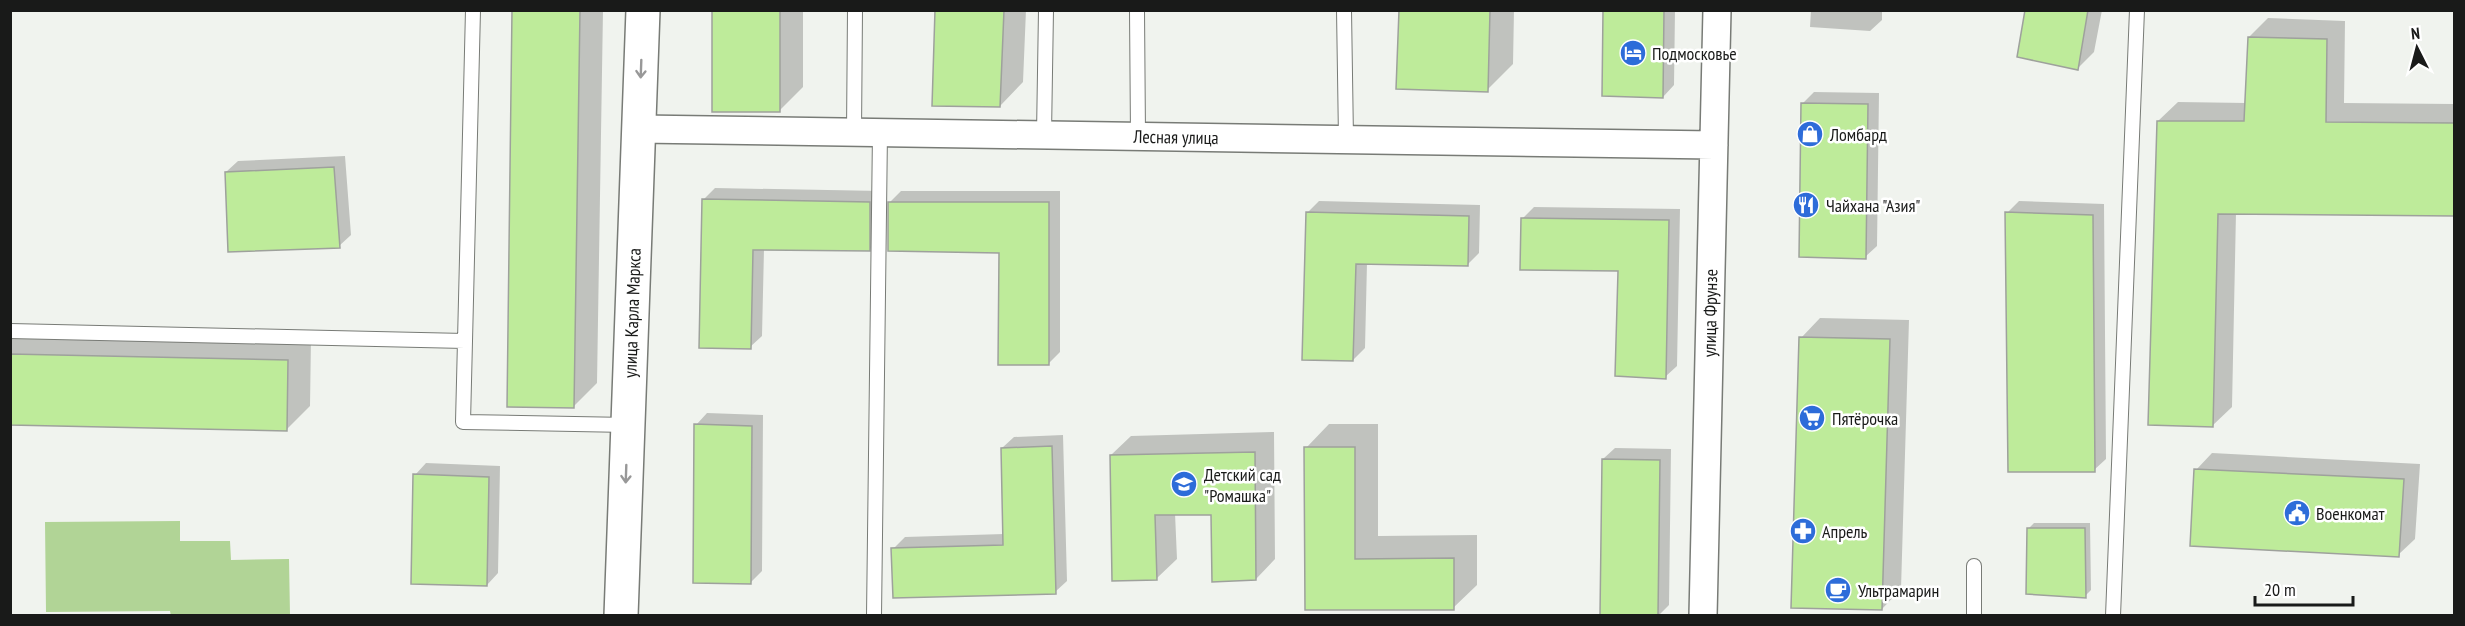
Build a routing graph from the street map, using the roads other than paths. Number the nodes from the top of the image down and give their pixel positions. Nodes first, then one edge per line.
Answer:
1 (473, 10) edge
2 (643, 10) edge
3 (855, 10) edge
4 (1046, 10) edge
5 (1137, 10) edge
6 (1344, 10) edge
7 (1717, 10) edge
8 (2137, 10) edge
9 (639, 129) junction
10 (867, 132) junction
11 (1044, 134) junction
12 (1138, 136) junction
13 (1346, 139) junction
14 (1714, 145) junction
15 (10, 331) edge
16 (465, 340) junction
17 (628, 425) junction
18 (1974, 566) dead end
19 (621, 615) edge
20 (874, 615) edge
21 (1703, 615) edge
22 (1974, 615) edge
23 (2113, 615) edge

1 - 16 lane
2 -> 9 street, улица Карла Маркса
3 - 10 lane
4 - 11 lane
5 - 12 lane
6 - 13 lane
7 - 14 street, улица Фрунзе
8 - 23 lane
9 - 10 street, Лесная улица
9 - 17 street, улица Карла Маркса
10 - 11 street, Лесная улица
10 - 20 lane
11 - 12 street, Лесная улица
12 - 13 street, Лесная улица
13 - 14 street, Лесная улица
14 - 21 street, улица Фрунзе
15 - 16 lane
16 - 17 lane
17 -> 19 street, улица Карла Маркса
18 - 22 lane

